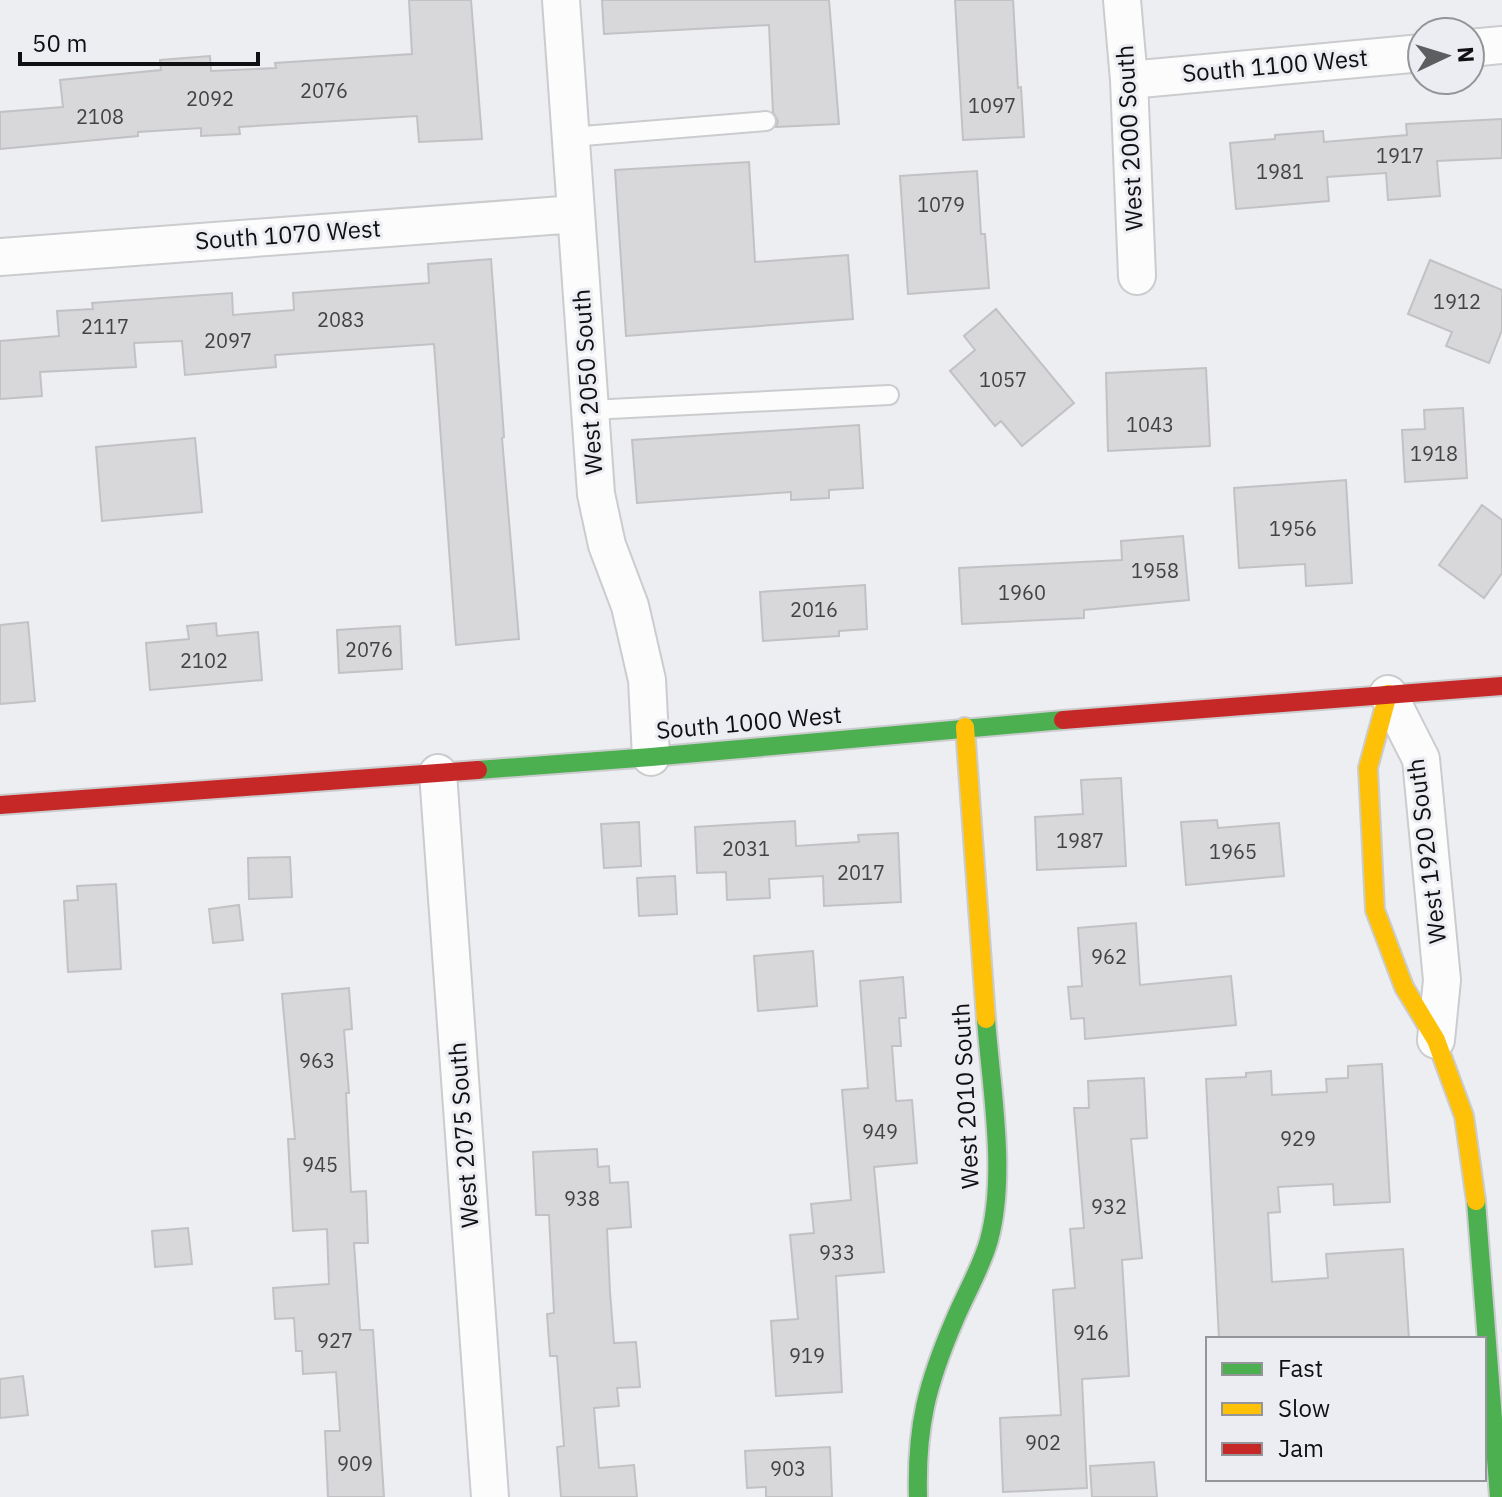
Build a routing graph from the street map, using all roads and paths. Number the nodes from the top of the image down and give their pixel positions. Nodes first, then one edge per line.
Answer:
1 (561, 0) edge
2 (1122, 0) edge
3 (1406, 54) edge
4 (1129, 80) junction
5 (766, 121) dead end
6 (571, 137) junction
7 (576, 214) junction
8 (0, 257) edge
9 (1137, 276) dead end
10 (889, 395) dead end
11 (590, 410) junction
12 (1502, 686) edge
13 (1388, 694) junction
14 (965, 727) junction
15 (651, 757) junction
16 (438, 773) junction
17 (0, 805) edge
18 (1436, 1040) junction
19 (1495, 1340) edge
20 (490, 1497) edge
21 (918, 1497) edge
22 (1499, 1497) edge

1 - 6 street, West 2050 South
2 - 4 street, West 2000 South
3 - 4 street, South 1100 West
4 - 9 street, West 2000 South
5 - 6 lane
6 - 7 street, West 2050 South
7 - 8 street, South 1070 West
7 - 11 street, West 2050 South
10 - 11 lane
11 - 15 street, West 2050 South
12 - 13 street, South 1000 West
13 - 14 street, South 1000 West
13 - 18 street, West 1920 South
13 - 18 street, West 1920 South
14 - 15 street, South 1000 West
14 - 21 street, West 2010 South
15 - 16 street, South 1000 West
16 - 17 street, South 1000 West
16 - 20 street, West 2075 South
18 - 19 street, West 1920 South
19 - 22 street, West 1920 South

